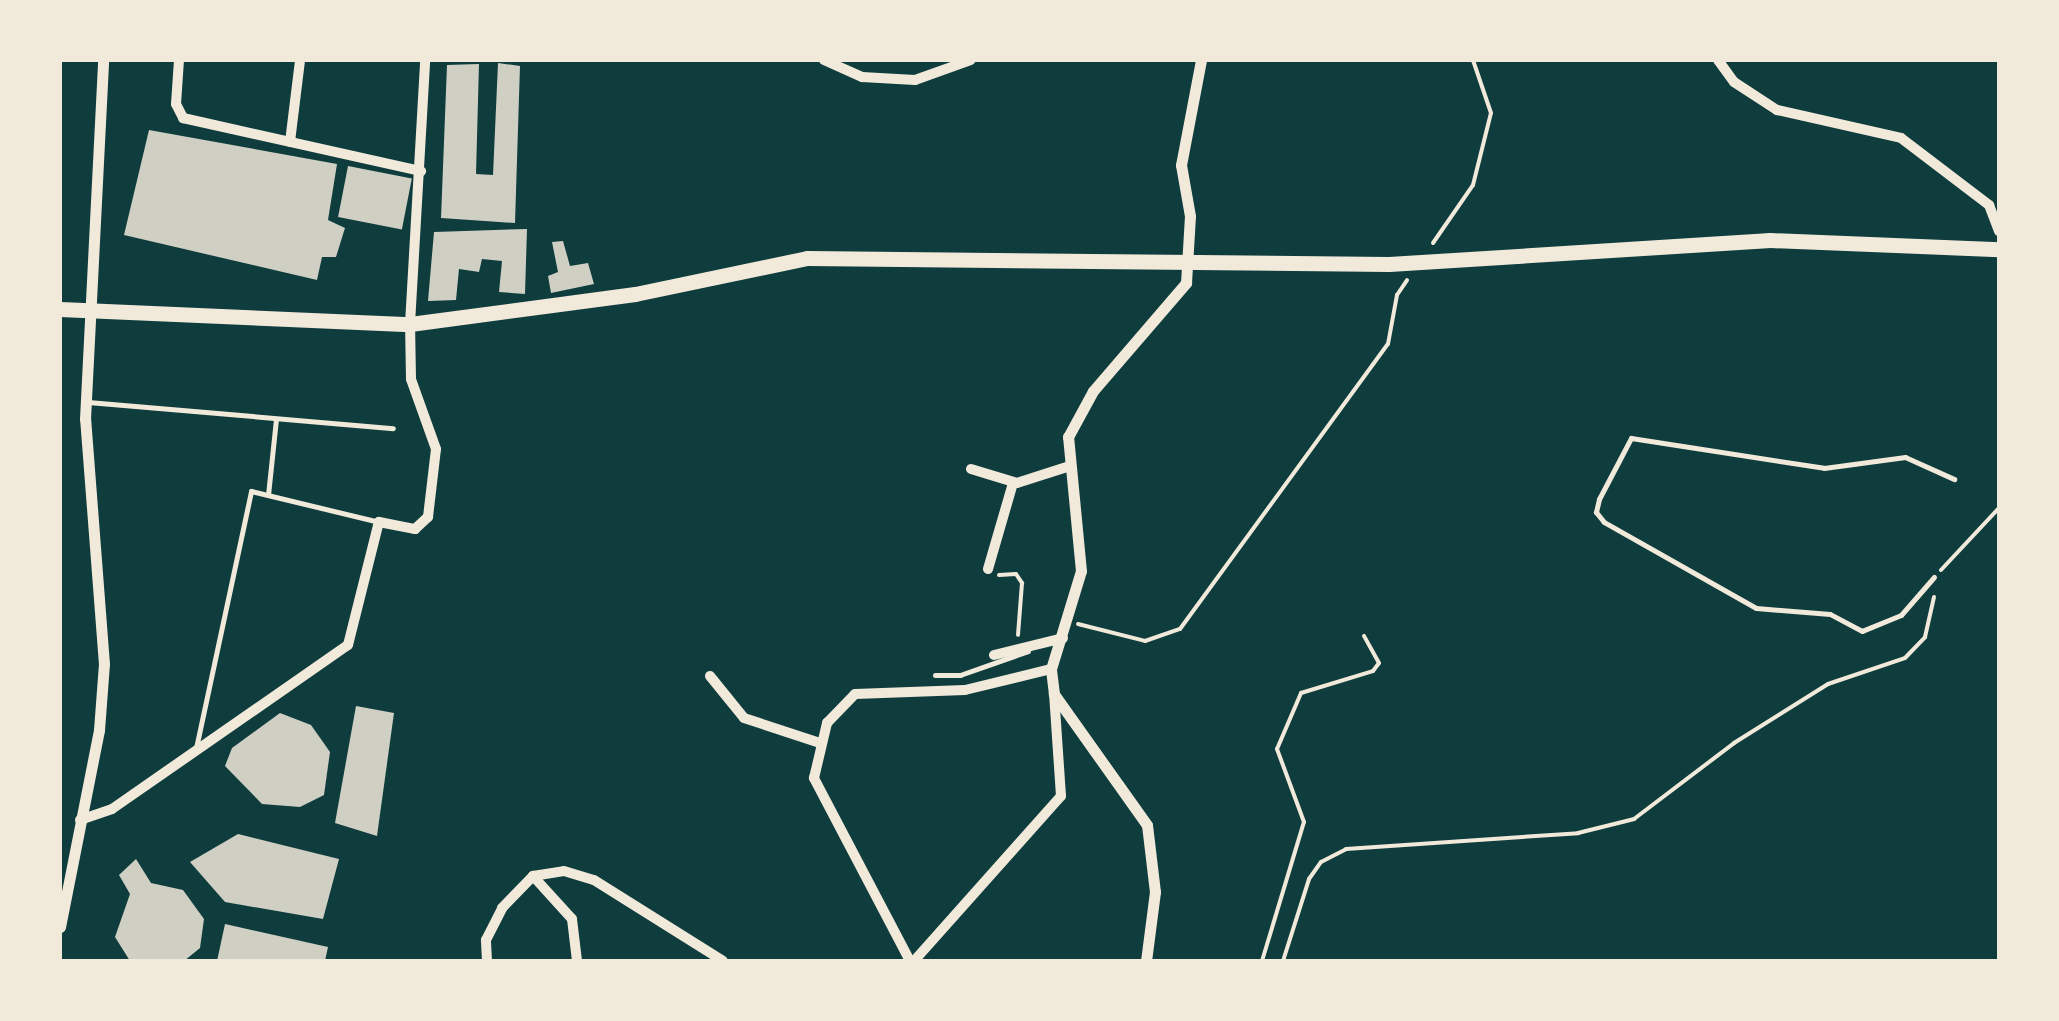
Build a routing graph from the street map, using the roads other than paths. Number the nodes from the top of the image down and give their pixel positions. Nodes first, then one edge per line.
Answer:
1 (104, 60) edge
2 (180, 60) edge
3 (300, 60) edge
4 (425, 60) edge
5 (824, 60) edge
6 (970, 60) edge
7 (1202, 60) edge
8 (1718, 60) edge
9 (290, 142) junction
10 (421, 171) junction
11 (1994, 201) edge
12 (1999, 231) edge
13 (1999, 248) edge
14 (1189, 264) junction
15 (60, 309) edge
16 (86, 311) junction
17 (410, 324) junction
18 (85, 402) junction
19 (276, 418) junction
20 (393, 428) dead end
21 (1070, 466) junction
22 (970, 469) dead end
23 (1954, 479) dead end
24 (1012, 482) junction
25 (268, 495) junction
26 (379, 522) junction
27 (988, 569) road end
28 (1934, 578) road end
29 (1062, 638) junction
30 (1044, 644) junction
31 (994, 654) dead end
32 (1050, 669) junction
33 (935, 675) dead end
34 (710, 676) dead end
35 (1054, 694) junction
36 (820, 743) junction
37 (196, 748) junction
38 (80, 820) junction
39 (533, 876) junction
40 (60, 927) edge
41 (487, 961) edge
42 (578, 961) edge
43 (723, 961) edge
44 (912, 961) edge
45 (1146, 961) edge

1 - 16 street
2 - 9 street
3 - 9 street
4 - 10 street
5 - 6 street
7 - 14 street
8 - 11 street
9 - 10 street
10 - 17 street
11 - 12 street
13 - 14 main road
14 - 17 main road
14 - 21 street
15 - 16 main road
16 - 17 main road
16 - 18 street
17 - 26 street
18 - 19 lane
18 - 38 street
19 - 20 lane
19 - 25 lane
21 - 24 street
21 - 29 street
22 - 24 street
23 - 28 lane
24 - 27 street
25 - 26 lane
25 - 37 lane
26 - 37 street
29 - 30 street
29 - 32 street
30 - 31 street
30 - 33 lane
32 - 35 street
32 - 36 street
34 - 36 street
35 - 44 street
35 - 45 street
36 - 44 street
37 - 38 street
38 - 40 street
39 - 41 street
39 - 42 street
39 - 43 street

